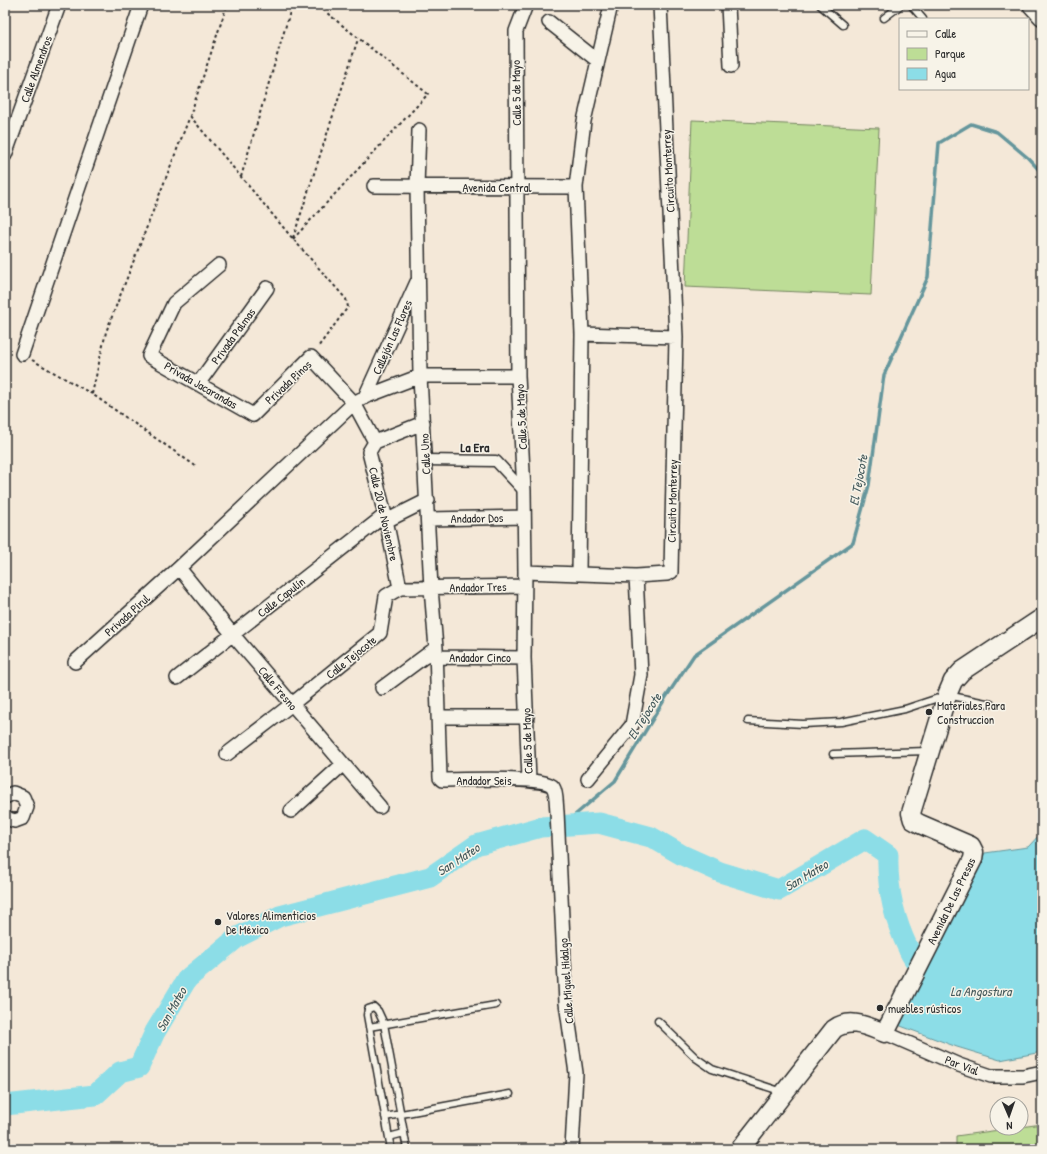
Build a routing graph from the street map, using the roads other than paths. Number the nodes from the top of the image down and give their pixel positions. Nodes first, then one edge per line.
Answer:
1 (59, 5) edge
2 (141, 5) edge
3 (526, 5) edge
4 (611, 5) edge
5 (660, 5) edge
6 (728, 5) edge
7 (820, 5) edge
8 (901, 5) edge
9 (912, 5) edge
10 (1031, 5) edge
11 (884, 18) dead end
12 (922, 18) edge
13 (1042, 18) edge
14 (549, 22) dead end
15 (843, 25) dead end
16 (598, 61) junction
17 (732, 66) dead end
18 (419, 130) dead end
19 (5, 156) edge
20 (374, 186) dead end
21 (417, 186) junction
22 (517, 187) junction
23 (576, 187) junction
24 (219, 265) dead end
25 (419, 277) junction
26 (267, 288) dead end
27 (582, 334) junction
28 (676, 337) junction
29 (22, 354) road end
30 (420, 376) junction
31 (518, 376) junction
32 (198, 384) junction
33 (360, 400) junction
34 (253, 415) joint
35 (423, 423) junction
36 (375, 442) junction
37 (425, 460) junction
38 (524, 491) junction
39 (428, 500) junction
40 (524, 516) junction
41 (386, 518) junction
42 (429, 519) junction
43 (179, 568) junction
44 (525, 572) junction
45 (579, 573) junction
46 (636, 576) junction
47 (524, 586) junction
48 (400, 588) junction
49 (431, 588) junction
50 (1042, 618) edge
51 (233, 635) junction
52 (436, 652) junction
53 (524, 658) junction
54 (75, 662) dead end
55 (177, 678) dead end
56 (382, 688) dead end
57 (947, 694) junction
58 (292, 704) junction
59 (991, 704) dead end
60 (439, 717) junction
61 (527, 717) junction
62 (748, 721) dead end
63 (931, 751) junction
64 (227, 754) dead end
65 (833, 754) dead end
66 (342, 765) junction
67 (440, 778) joint
68 (588, 779) dead end
69 (529, 780) junction
70 (5, 797) edge
71 (380, 807) dead end
72 (291, 811) dead end
73 (557, 812) joint
74 (5, 818) edge
75 (496, 1005) dead end
76 (658, 1021) dead end
77 (384, 1024) junction
78 (369, 1027) junction
79 (885, 1033) junction
80 (1042, 1072) edge
81 (784, 1093) junction
82 (510, 1094) dead end
83 (400, 1114) junction
84 (385, 1117) junction
85 (404, 1133) junction
86 (389, 1137) junction
87 (391, 1149) edge
88 (407, 1149) edge
89 (572, 1149) edge
90 (740, 1149) edge

1 - 19 street, Calle Almendros
2 - 29 street
3 - 22 street, Calle 5 de Mayo
4 - 16 street
5 - 28 street, Circuito Monterrey
6 - 17 street
7 - 15 lane
8 - 11 lane
9 - 12 lane
10 - 13 street
14 - 16 street
16 - 23 street
18 - 21 street, Calle Uno
20 - 21 street, Avenida Central
21 - 22 street, Avenida Central
21 - 25 street, Calle Uno
22 - 23 street, Avenida Central
22 - 31 street, Calle 5 de Mayo
23 - 27 street
24 - 32 street, Privada Jacarandas
25 - 30 street, Calle Uno
25 - 33 street, Callejón Las Flores
26 - 32 street, Privada Palmas
27 - 28 street
27 - 45 street
28 - 46 street, Circuito Monterrey
30 - 31 street
30 - 33 street
30 - 35 street, Calle Uno
31 - 38 street, Calle 5 de Mayo
32 - 34 street, Privada Jacarandas
33 - 34 street, Privada Pinos
33 - 36 street, Privada Pinos
33 - 43 street
35 - 36 street
35 - 37 street, Calle Uno
36 - 41 street, Calle 20 de Noviembre
37 - 38 street
37 - 39 street, Calle Uno
38 - 40 street, Calle 5 de Mayo
39 - 41 street, Calle Capulín
39 - 42 street, Calle Uno
40 - 42 street, Andador Dos
40 - 44 street, Calle 5 de Mayo
41 - 48 street, Calle 20 de Noviembre
41 - 51 street, Calle Capulín
42 - 49 street, Calle Uno
43 - 51 street, Calle Fresno
43 - 54 street, Privada Pirul
44 - 45 street, Circuito Monterrey
44 - 47 street, Calle 5 de Mayo
45 - 46 street, Circuito Monterrey
46 - 68 street
47 - 49 street, Andador Tres
47 - 53 street, Calle 5 de Mayo
48 - 49 street
48 - 58 street, Calle Tejocote
49 - 52 street, Calle Uno
50 - 57 main road, Avenida De Las Presas
51 - 55 street, Calle Capulín
51 - 58 street, Calle Fresno
52 - 53 street, Andador Cinco
52 - 56 street, Andador Cinco
52 - 60 street, Calle Uno
53 - 61 street, Calle 5 de Mayo
57 - 59 lane
57 - 62 lane
57 - 63 main road, Avenida De Las Presas
58 - 64 street
58 - 66 street, Calle Fresno
60 - 61 street
60 - 67 street, Calle Uno
61 - 69 street, Calle 5 de Mayo
63 - 65 lane
63 - 79 main road, Avenida De Las Presas
66 - 71 street, Calle Fresno
66 - 72 street
67 - 69 street, Andador Seis
69 - 73 street, Calle 5 de Mayo
70 - 74 street
73 - 89 street, Calle Miguel Hidalgo
75 - 77 lane
76 - 81 lane
77 - 78 lane
77 - 78 lane
77 - 83 lane
78 - 84 lane
79 - 80 street, Par Vial
79 - 81 main road
81 - 90 main road
82 - 83 lane
83 - 84 lane
83 - 85 lane
84 - 86 lane
85 - 86 lane
85 - 88 lane
86 - 87 lane

